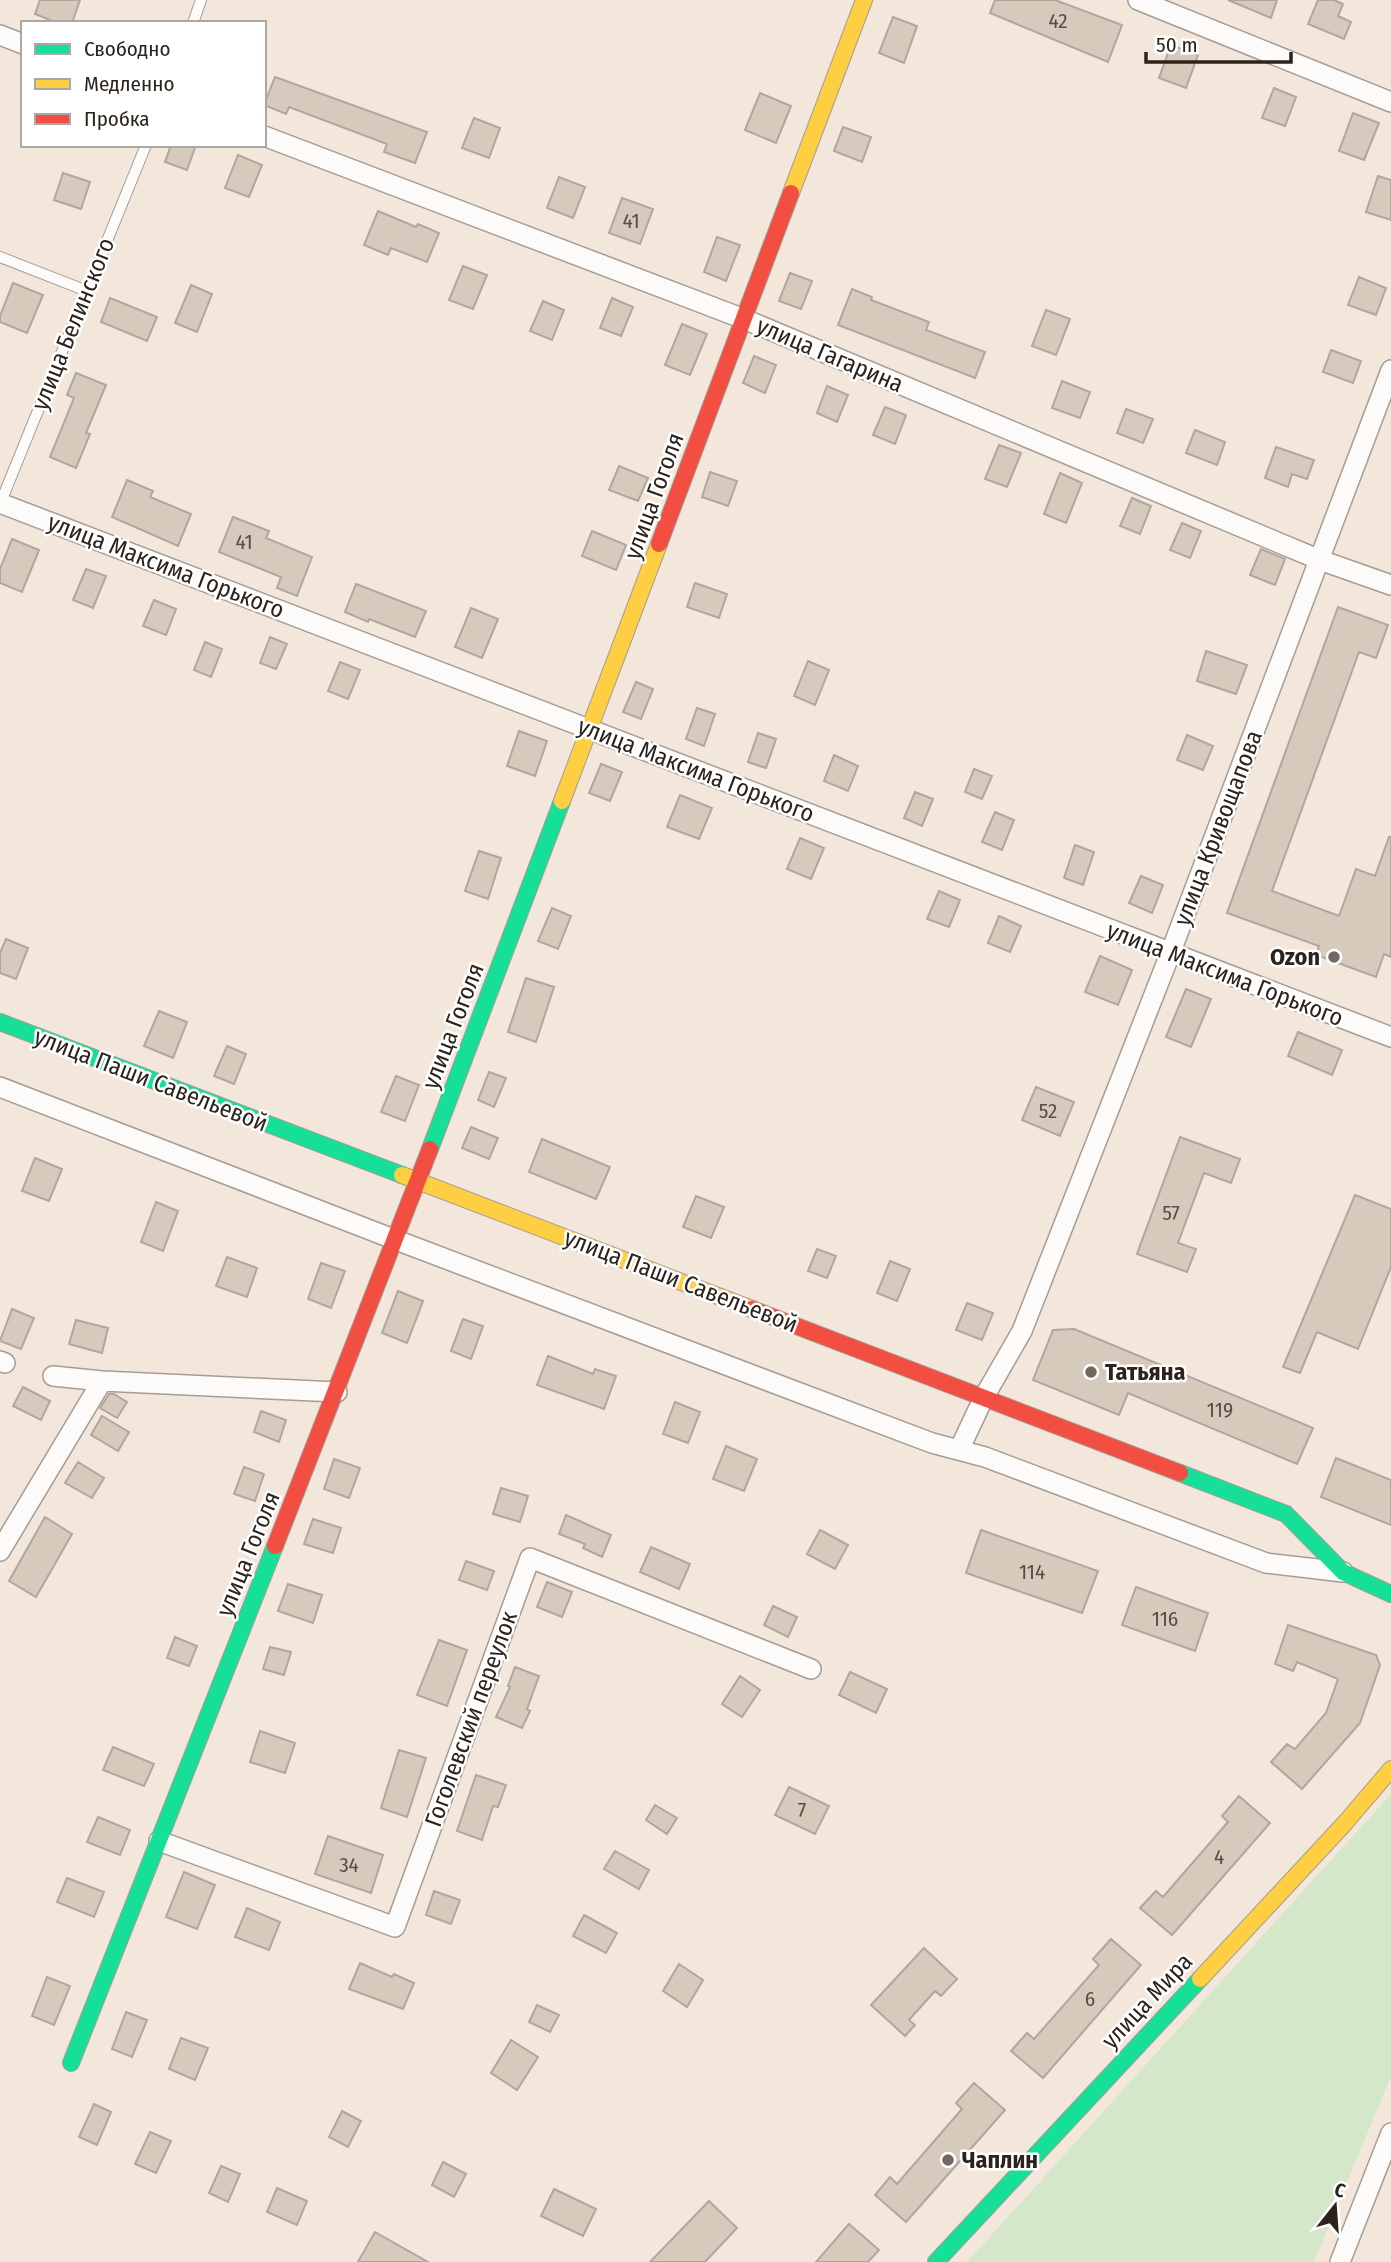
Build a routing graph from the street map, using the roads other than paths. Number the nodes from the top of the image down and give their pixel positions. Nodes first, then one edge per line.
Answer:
1 (201, 0) edge
2 (864, 0) edge
3 (1138, 0) edge
4 (194, 21) edge
5 (0, 35) edge
6 (21, 43) edge
7 (1391, 102) edge
8 (266, 137) edge
9 (145, 147) edge
10 (0, 257) edge
11 (86, 290) junction
12 (744, 319) junction
13 (1391, 370) edge
14 (0, 503) edge
15 (1320, 560) junction
16 (1391, 585) edge
17 (591, 729) junction
18 (1170, 954) junction
19 (0, 1022) edge
20 (1391, 1037) edge
21 (0, 1087) edge
22 (419, 1181) junction
23 (396, 1240) junction
24 (53, 1376) dead end
25 (102, 1381) junction
26 (337, 1392) junction
27 (984, 1397) junction
28 (959, 1450) junction
29 (0, 1552) edge
30 (1343, 1572) junction
31 (1391, 1594) edge
32 (811, 1669) dead end
33 (1391, 1769) edge
34 (159, 1841) junction
35 (71, 2063) dead end
36 (1391, 2133) edge
37 (936, 2262) edge
38 (1340, 2262) edge

1 - 4 lane
2 - 12 street, улица Гоголя
3 - 7 street
5 - 6 street
8 - 12 street, улица Гагарина
9 - 11 lane, улица Белинского
10 - 11 lane
11 - 14 lane, улица Белинского
12 - 15 street, улица Гагарина
12 - 17 street, улица Гоголя
13 - 15 street, улица Кривощапова
14 - 17 street, улица Максима Горького
15 - 16 street, улица Гагарина
15 - 18 street, улица Кривощапова
17 - 18 street, улица Максима Горького
17 - 22 street, улица Гоголя
18 - 20 street, улица Максима Горького
18 - 27 street, улица Кривощапова
19 - 22 street, улица Паши Савельевой
21 - 23 street, улица Паши Савельевой
22 - 23 street, улица Гоголя
22 - 27 street, улица Паши Савельевой
23 - 26 street, улица Гоголя
23 - 28 street, улица Паши Савельевой
24 - 25 street
25 - 26 street
25 - 29 street
26 - 34 street, улица Гоголя
27 - 28 street, улица Кривощапова
27 - 30 street, улица Паши Савельевой
28 - 30 street, улица Паши Савельевой
30 - 31 street, улица Паши Савельевой
32 - 34 street, Гоголевский переулок
33 - 37 street, улица Мира
34 - 35 street, улица Гоголя
36 - 38 street

